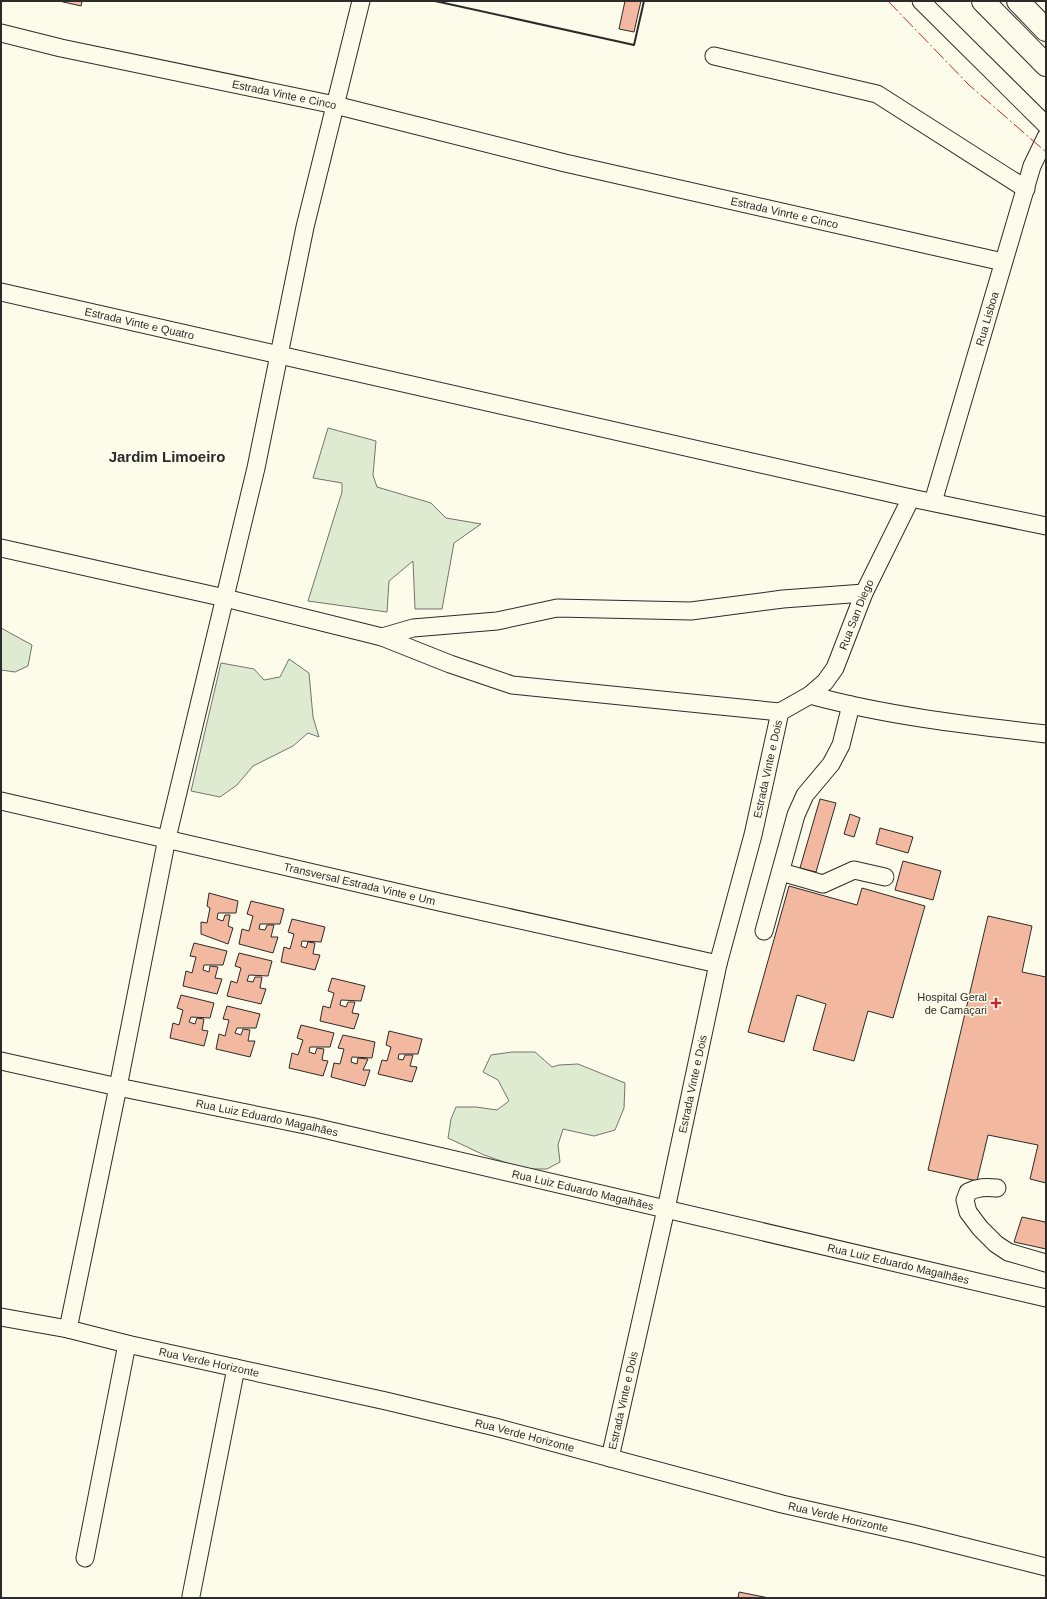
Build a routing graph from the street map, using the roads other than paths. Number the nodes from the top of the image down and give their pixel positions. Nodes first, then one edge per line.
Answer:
1 (361, 1) edge
2 (921, 1) edge
3 (984, 1) edge
4 (1018, 1) edge
5 (1046, 30) edge
6 (1, 33) edge
7 (714, 56) dead end
8 (1046, 65) edge
9 (335, 105) junction
10 (1046, 125) edge
11 (1046, 137) edge
12 (565, 163) joint
13 (1026, 189) junction
14 (1003, 262) junction
15 (1, 292) edge
16 (279, 355) junction
17 (911, 498) junction
18 (934, 502) junction
19 (1046, 526) edge
20 (1, 548) edge
21 (864, 593) junction
22 (225, 598) junction
23 (382, 637) junction
24 (810, 695) junction
25 (851, 705) junction
26 (780, 712) junction
27 (1046, 734) edge
28 (1, 801) edge
29 (167, 838) junction
30 (781, 872) junction
31 (885, 877) dead end
32 (764, 931) dead end
33 (718, 964) junction
34 (1, 1061) edge
35 (118, 1087) junction
36 (997, 1188) dead end
37 (666, 1209) junction
38 (1046, 1263) edge
39 (1046, 1298) edge
40 (1, 1317) edge
41 (68, 1329) junction
42 (127, 1344) junction
43 (236, 1368) junction
44 (610, 1458) junction
45 (85, 1558) dead end
46 (1046, 1567) edge
47 (191, 1596) dead end

1 - 9 street
2 - 10 street
3 - 8 highway
4 - 5 highway
6 - 9 street, Estrada Vinte e Cinco
7 - 13 street
9 - 12 street, Estrada Vinte e Cinco
9 - 16 street
11 - 13 street, Rua Lisboa
12 - 14 street, Estrada Vinrte e Cinco
13 - 14 street, Rua Lisboa
14 - 18 street, Rua Lisboa
15 - 16 street, Estrada Vinte e Quatro
16 - 17 street, Estrada Vinte e Quatro
16 - 22 street
17 - 18 street, Estrada Vinte e Quatro
17 - 21 street, Rua San Diego
18 - 19 street, Estrada Vinte e Quatro
20 - 22 street
21 - 23 street
21 - 24 street, Rua San Diego
22 - 23 street
22 - 29 street
23 - 26 street
24 - 25 street
24 - 26 street, Rua San Diego
25 - 27 street
25 - 30 street
26 - 33 street, Estrada Vinte e Dois
28 - 29 street, Transversal Estrada Vinte e Um
29 - 33 street, Transversal Estrada Vinte e Um
29 - 35 street
30 - 31 street
30 - 32 street
33 - 37 street, Estrada Vinte e Dois
34 - 35 street, Rua Luiz Eduardo Magalhães
35 - 37 street, Rua Luiz Eduardo Magalhães
35 - 41 street
36 - 38 street
37 - 39 street, Rua Luiz Eduardo Magalhães
37 - 44 street, Estrada Vinte e Dois
40 - 41 street, Rua Verde Horizonte
41 - 42 street, Rua Verde Horizonte
42 - 43 street, Rua Verde Horizonte
42 - 45 street
43 - 44 street, Rua Verde Horizonte
43 - 47 street
44 - 46 street, Rua Verde Horizonte

